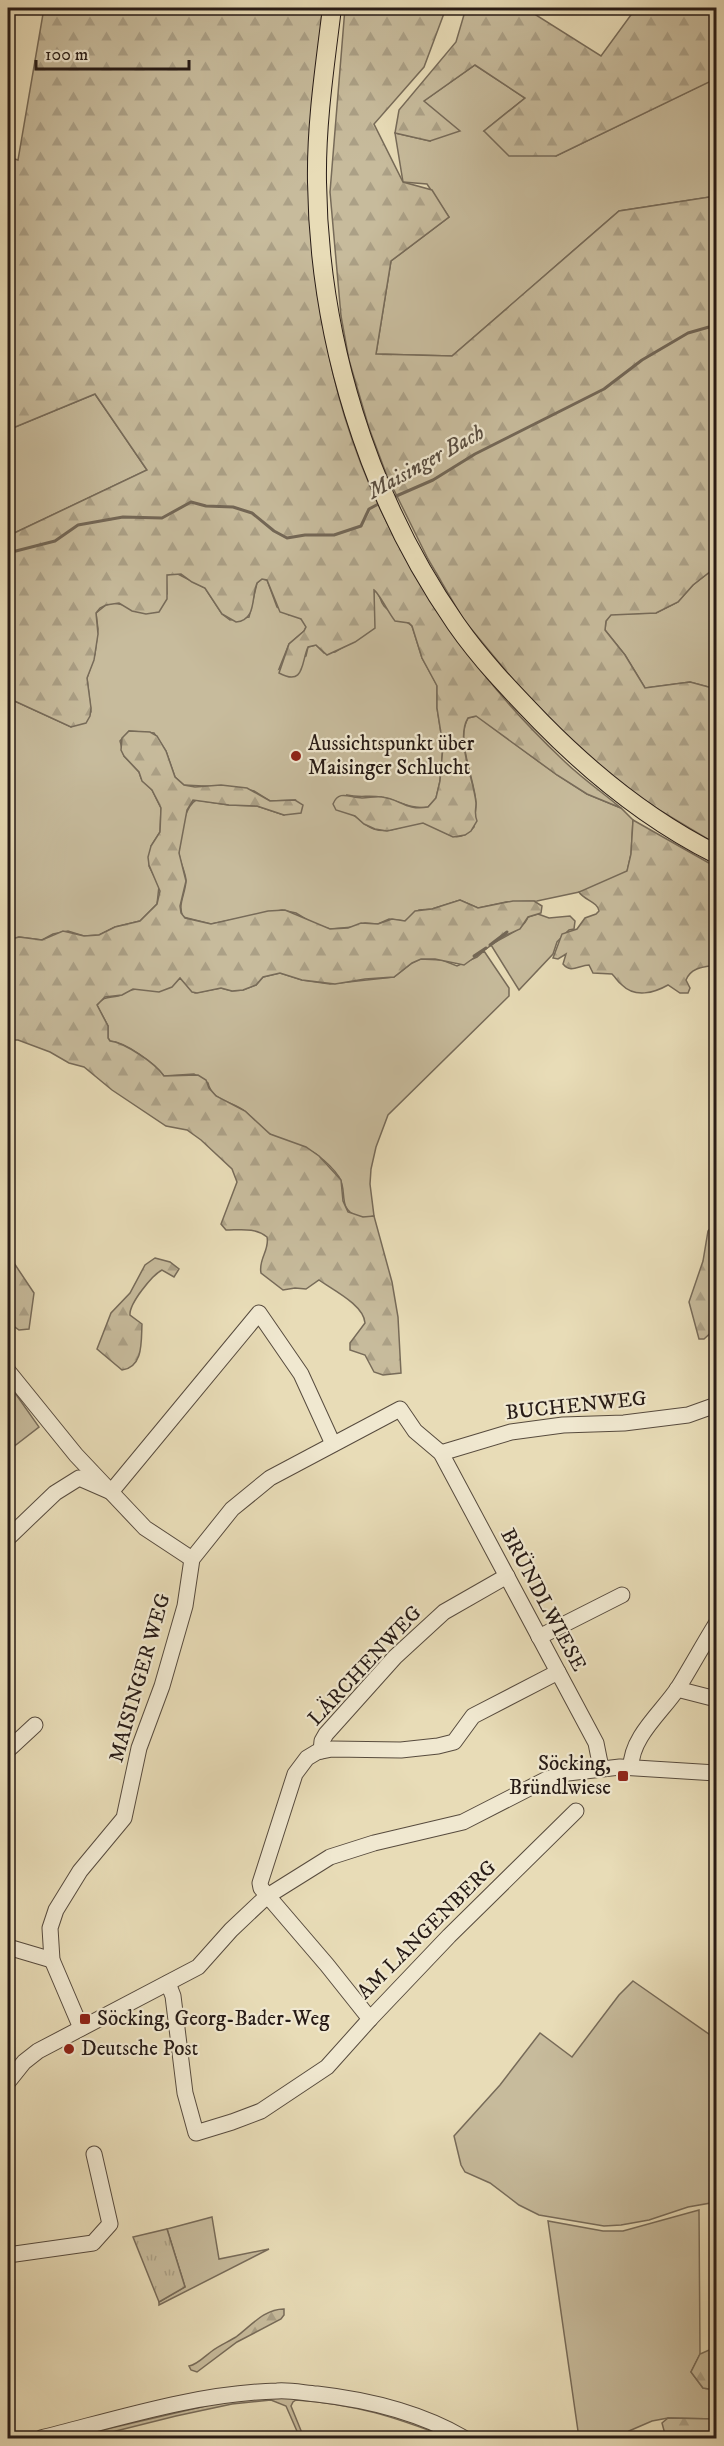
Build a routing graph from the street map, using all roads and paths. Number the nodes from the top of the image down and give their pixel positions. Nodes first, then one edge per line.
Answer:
1 (332, 8) edge
2 (717, 854) edge
3 (8, 1371) edge
4 (717, 1405) edge
5 (333, 1444) junction
6 (441, 1453) junction
7 (111, 1492) junction
8 (8, 1538) edge
9 (192, 1559) junction
10 (507, 1576) junction
11 (622, 1595) dead end
12 (717, 1624) edge
13 (539, 1637) junction
14 (558, 1672) junction
15 (677, 1689) junction
16 (717, 1699) edge
17 (35, 1725) dead end
18 (8, 1750) edge
19 (321, 1751) junction
20 (631, 1767) junction
21 (601, 1768) junction
22 (717, 1773) edge
23 (576, 1810) dead end
24 (266, 1897) junction
25 (8, 1947) edge
26 (52, 1960) junction
27 (168, 1983) junction
28 (370, 2019) junction
29 (81, 2028) junction
30 (8, 2082) edge
31 (94, 2154) dead end
32 (8, 2254) edge
33 (40, 2439) edge
34 (464, 2439) edge

1 - 2 main road
3 - 7 street
4 - 6 street, BUCHENWEG
5 - 6 street
5 - 7 street
5 - 9 street
6 - 10 street, BRÜNDLWIESE
7 - 8 street
7 - 9 street
9 - 26 street, MAISINGER WEG
10 - 13 street, BRÜNDLWIESE
10 - 19 street, LÄRCHENWEG
11 - 13 street
12 - 15 street
13 - 14 street, BRÜNDLWIESE
14 - 19 street
14 - 21 street, BRÜNDLWIESE
15 - 16 street
15 - 20 street
17 - 18 street
19 - 24 street
20 - 21 street
20 - 22 street
21 - 24 street
23 - 28 street, AM LANGENBERG
24 - 27 street
24 - 28 street, AM LANGENBERG
25 - 26 street
26 - 29 street, MAISINGER WEG
27 - 28 street
27 - 29 street
29 - 30 street
31 - 32 street
33 - 34 street

